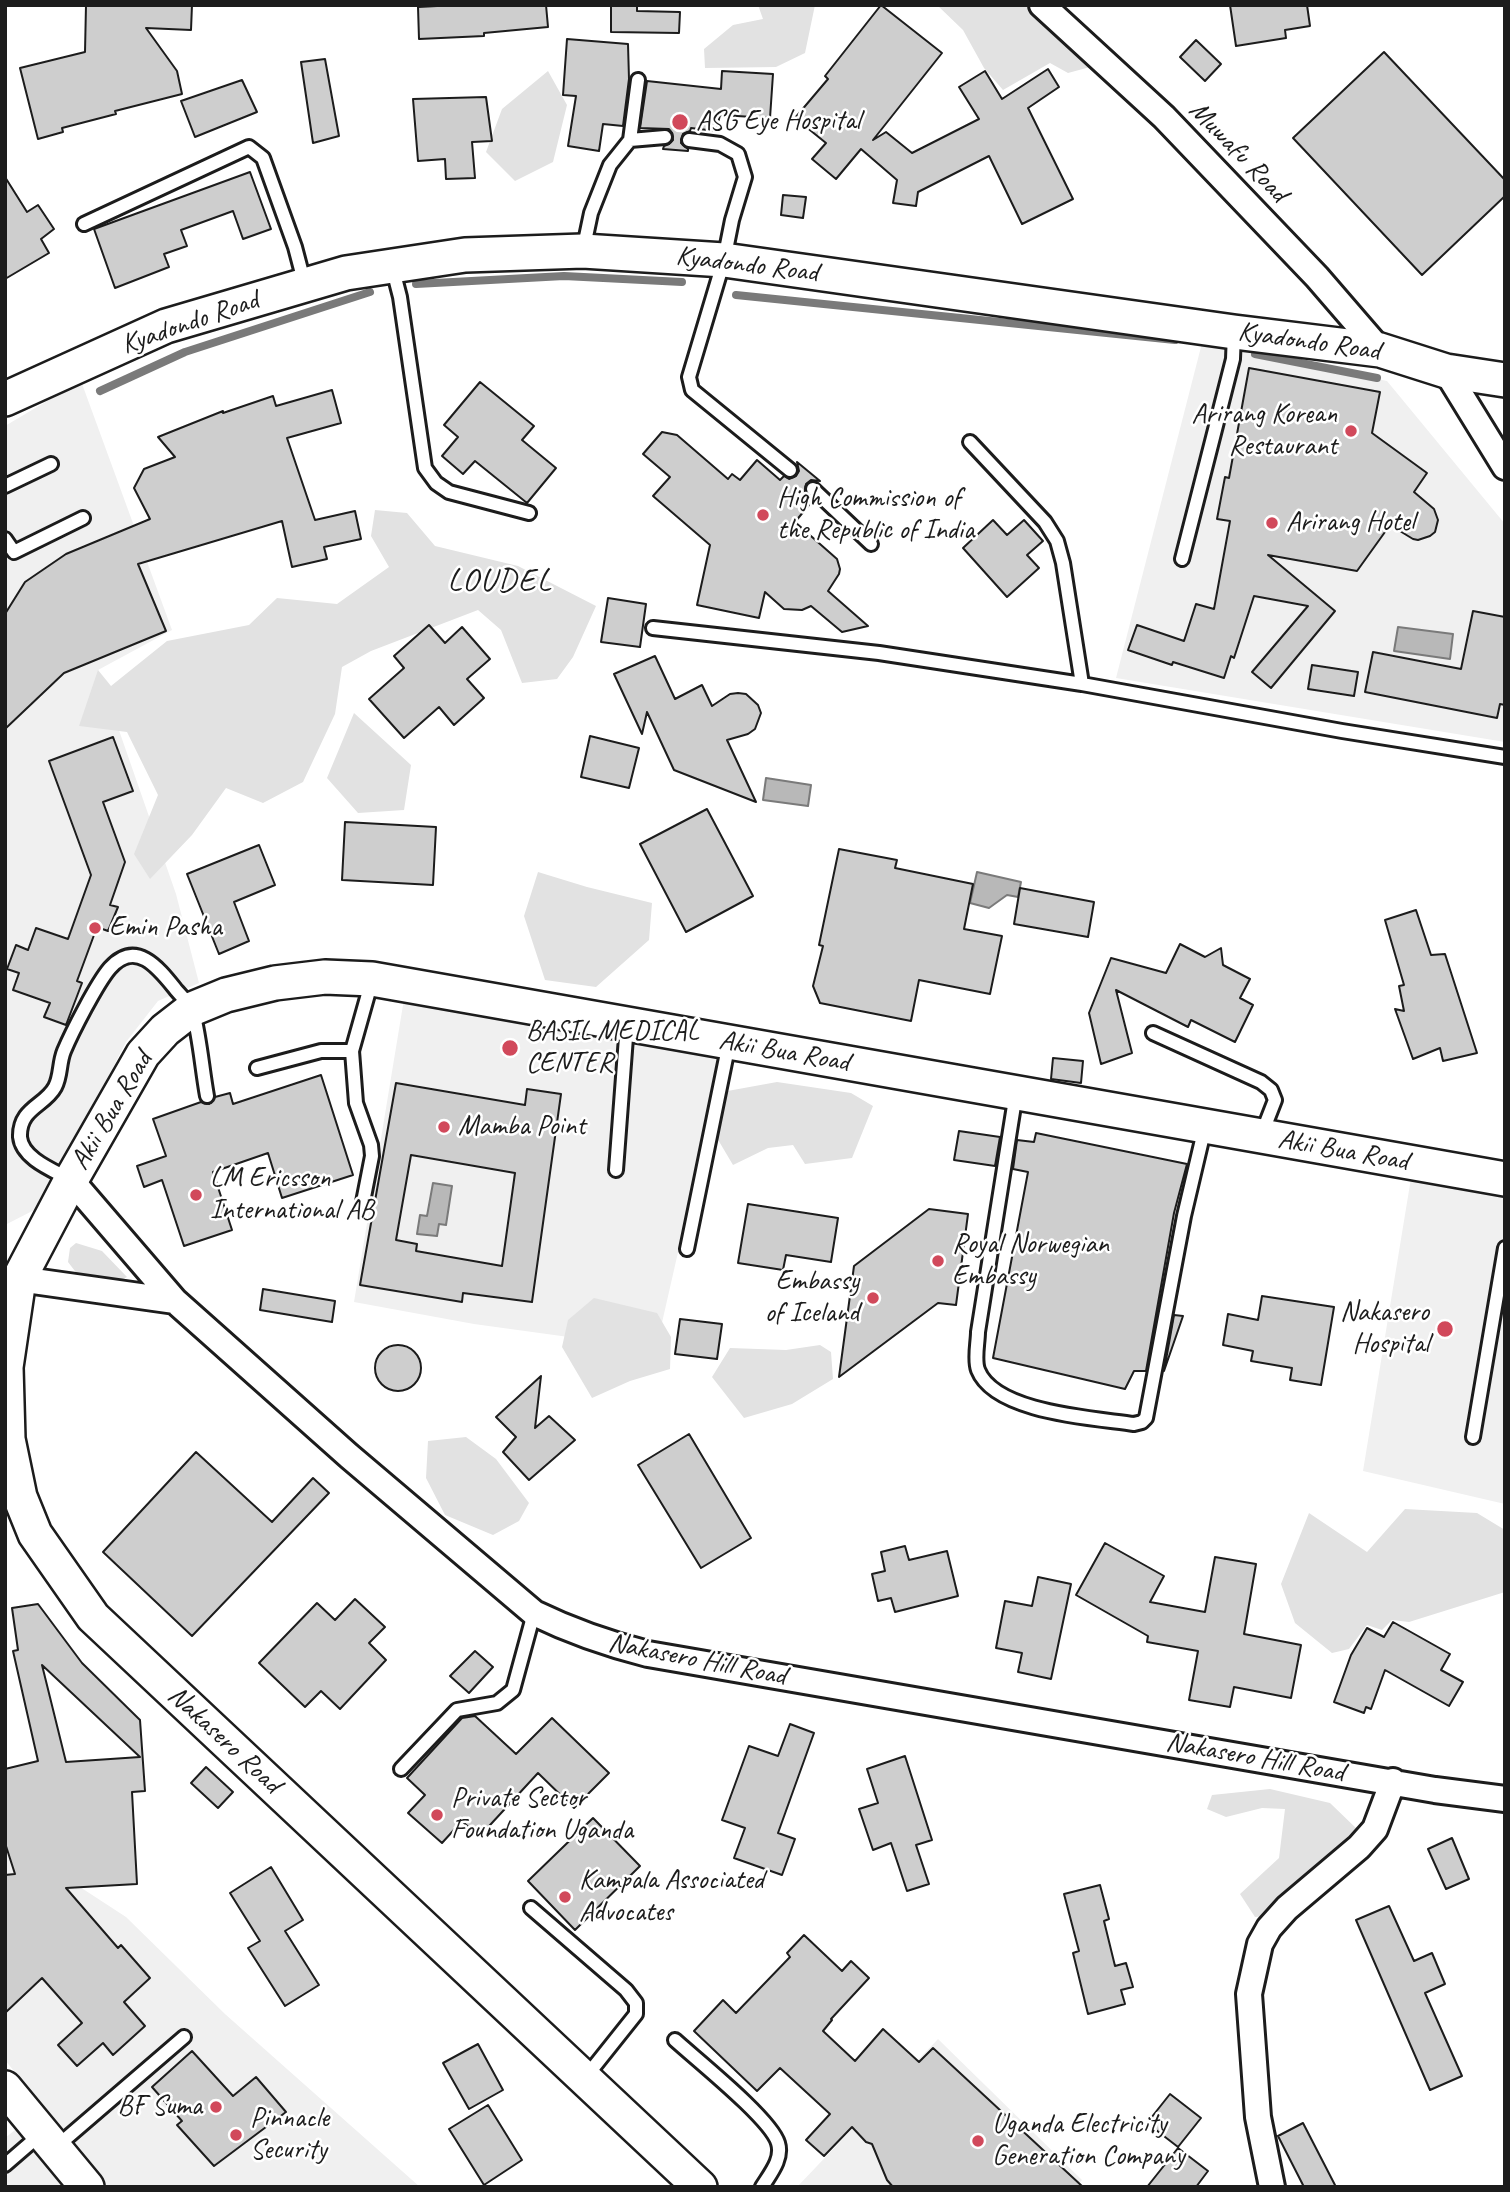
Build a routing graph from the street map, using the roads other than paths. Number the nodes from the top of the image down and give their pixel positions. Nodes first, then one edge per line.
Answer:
1 (1042, 5) edge
2 (638, 80) dead end
3 (665, 137) dead end
4 (630, 140) junction
5 (689, 140) dead end
6 (84, 224) dead end
7 (583, 251) junction
8 (724, 260) junction
9 (392, 266) junction
10 (306, 285) junction
11 (1234, 332) junction
12 (1380, 350) junction
13 (1446, 371) junction
14 (1505, 380) edge
15 (5, 399) edge
16 (970, 442) dead end
17 (51, 464) dead end
18 (1505, 467) edge
19 (790, 470) dead end
20 (5, 486) edge
21 (813, 489) dead end
22 (528, 513) dead end
23 (83, 518) dead end
24 (5, 539) edge
25 (871, 544) dead end
26 (1182, 559) dead end
27 (653, 628) dead end
28 (1082, 684) junction
29 (1505, 757) edge
30 (372, 979) junction
31 (192, 1009) junction
32 (627, 1024) junction
33 (1153, 1033) dead end
34 (729, 1042) junction
35 (352, 1051) junction
36 (257, 1068) dead end
37 (1016, 1093) junction
38 (207, 1096) dead end
39 (1205, 1126) junction
40 (1261, 1136) junction
41 (616, 1170) dead end
42 (71, 1180) junction
43 (1505, 1180) edge
44 (363, 1202) dead end
45 (1505, 1248) edge
46 (687, 1249) dead end
47 (12, 1275) edge
48 (175, 1301) junction
49 (1473, 1437) dead end
50 (534, 1613) junction
51 (401, 1769) dead end
52 (1393, 1781) junction
53 (1505, 1799) edge
54 (531, 1908) dead end
55 (184, 2036) dead end
56 (675, 2040) dead end
57 (585, 2079) junction
58 (5, 2088) edge
59 (49, 2141) junction
60 (5, 2165) edge
61 (87, 2187) edge
62 (700, 2187) edge
63 (762, 2187) edge
64 (1272, 2187) edge

1 - 12 street, Muwafu Road
2 - 4 lane
3 - 4 lane
4 - 7 lane
5 - 8 lane
6 - 10 lane
7 - 8 street, Kyadondo Road
7 - 9 street, Kyadondo Road
8 - 11 street, Kyadondo Road
8 - 19 lane
9 - 10 street, Kyadondo Road
9 - 22 lane
10 - 15 street, Kyadondo Road
11 - 12 street, Kyadondo Road
11 - 26 lane
12 - 13 street, Kyadondo Road
13 - 14 street, Kyadondo Road
13 - 18 street
16 - 28 lane
17 - 20 lane
21 - 25 lane
23 - 24 lane
27 - 28 lane
28 - 29 lane
30 - 31 street, Akii Bua Road
30 - 32 street, Akii Bua Road
30 - 35 lane
31 - 38 lane
31 - 42 street, Akii Bua Road
31 - 42 lane
32 - 34 street, Akii Bua Road
32 - 41 lane
33 - 40 lane
34 - 37 street, Akii Bua Road
34 - 46 lane
35 - 36 lane
35 - 44 lane
37 - 39 street, Akii Bua Road
37 - 39 lane
39 - 40 street, Akii Bua Road
40 - 43 street, Akii Bua Road
42 - 47 street, Nakasero Road
42 - 48 street, Nakasero Hill Road
45 - 49 lane
47 - 48 street
47 - 57 street, Nakasero Road
48 - 50 street, Nakasero Hill Road
50 - 51 lane
50 - 52 street, Nakasero Hill Road
52 - 53 street, Nakasero Hill Road
52 - 64 street
54 - 57 lane
55 - 59 lane
56 - 63 lane
57 - 62 street, Nakasero Road
58 - 59 street
59 - 60 lane
59 - 61 street

